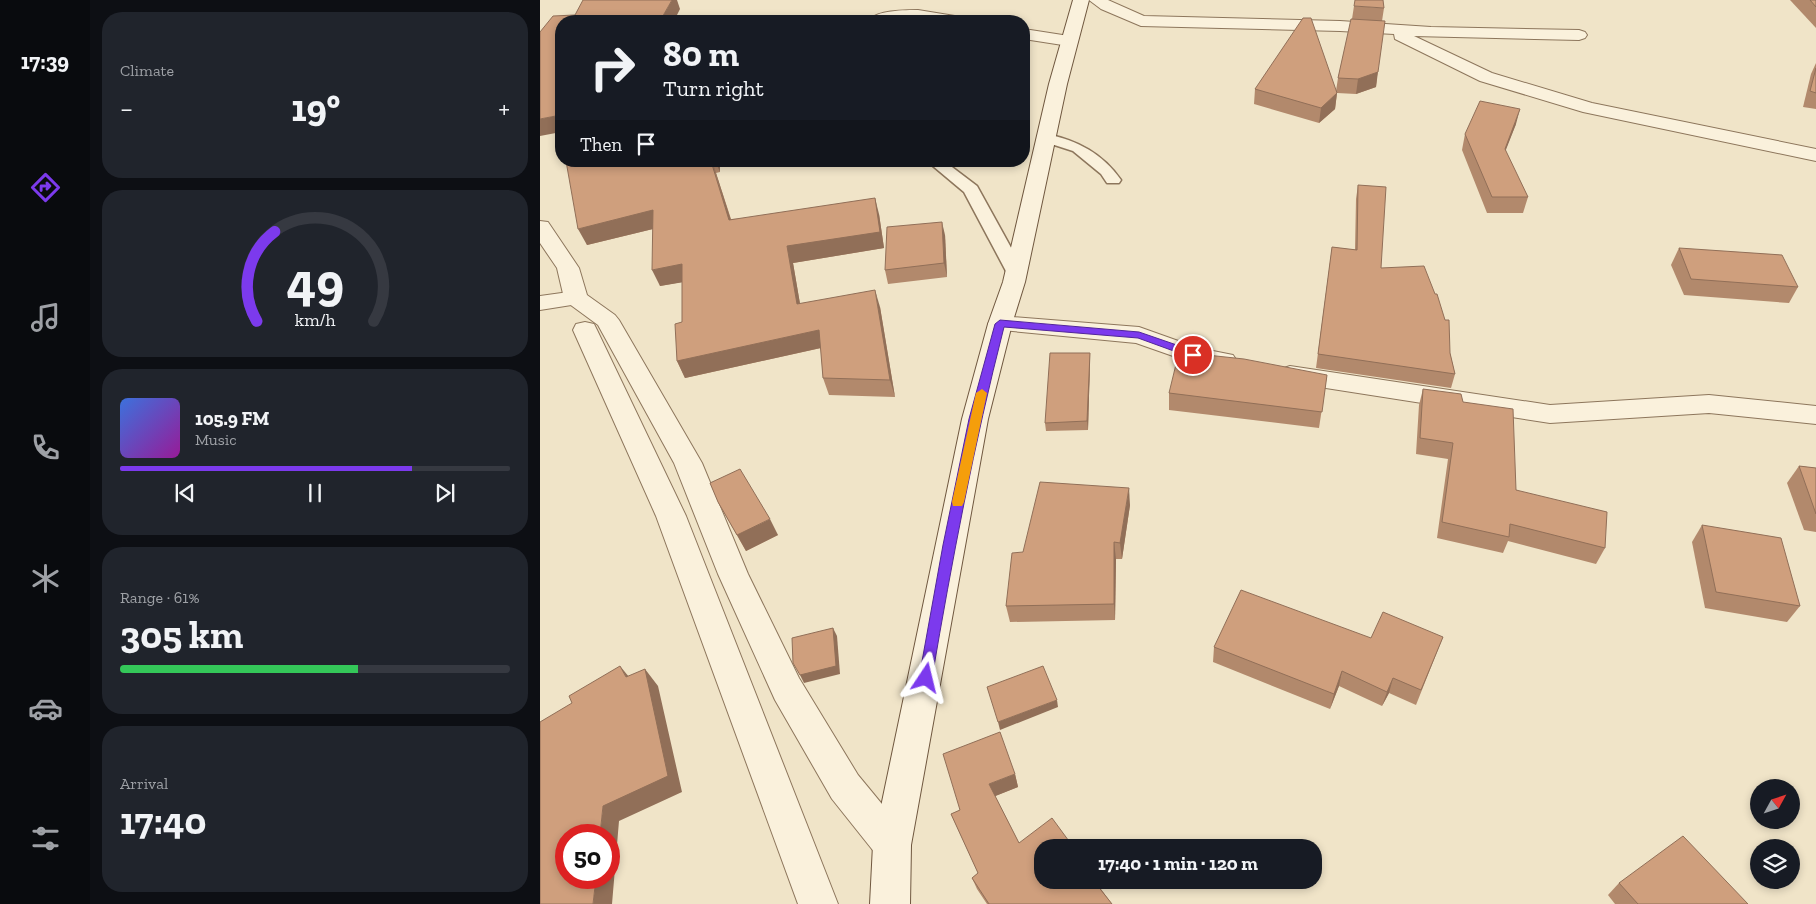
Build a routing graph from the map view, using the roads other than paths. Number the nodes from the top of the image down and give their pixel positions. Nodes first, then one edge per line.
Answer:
1 (1081, 0) edge
2 (1097, 0) edge
3 (891, 15) edge
4 (935, 15) edge
5 (1381, 29) junction
6 (1030, 35) edge
7 (1579, 35) dead end
8 (1069, 41) junction
9 (1047, 138) junction
10 (1816, 155) edge
11 (942, 167) edge
12 (1113, 180) dead end
13 (540, 227) edge
14 (1016, 273) junction
15 (576, 298) junction
16 (540, 303) edge
17 (1000, 324) junction
18 (585, 330) dead end
19 (1816, 415) edge
20 (892, 845) junction
21 (818, 904) edge
22 (890, 904) edge

1 - 8 street
2 - 5 street
3 - 4 street
5 - 7 street
5 - 10 street
6 - 8 street
8 - 9 street
9 - 12 lane
9 - 14 street
11 - 14 lane
13 - 15 street
14 - 17 street
15 - 16 street
15 - 20 street
17 - 19 street
17 - 20 street
18 - 21 street
20 - 22 street

